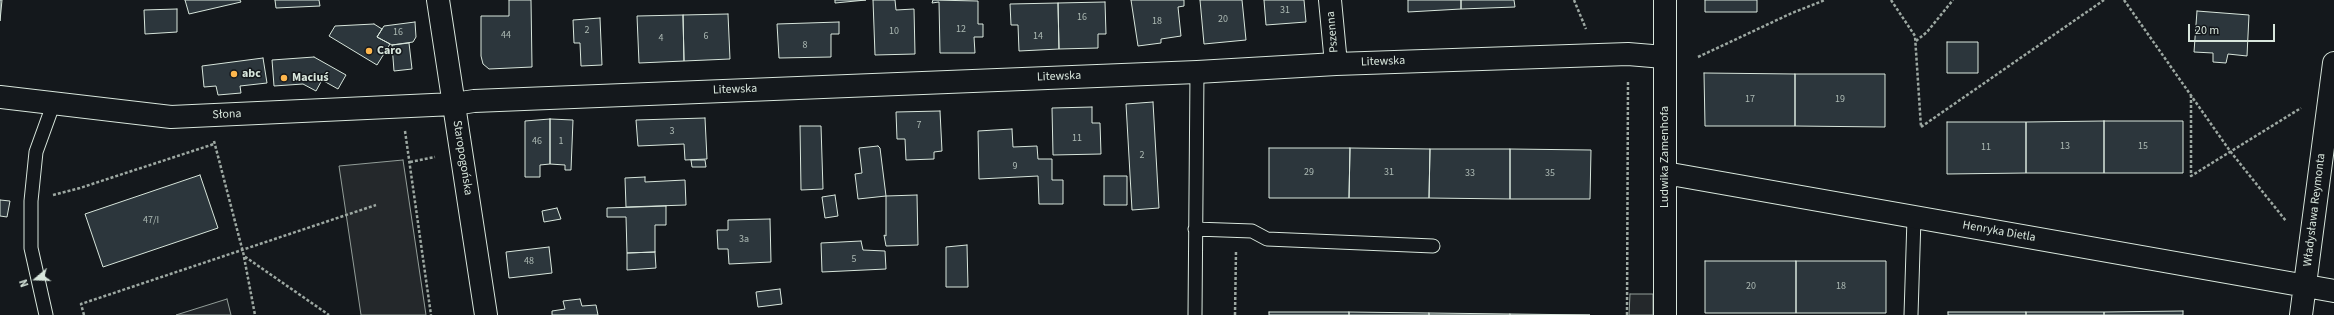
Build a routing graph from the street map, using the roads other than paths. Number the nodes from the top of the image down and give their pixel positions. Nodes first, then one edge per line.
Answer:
1 (438, 0) edge
2 (1330, 0) edge
3 (1665, 0) edge
4 (1664, 57) junction
5 (2334, 63) edge
6 (1336, 64) junction
7 (1197, 72) junction
8 (0, 97) edge
9 (454, 104) junction
10 (53, 105) junction
11 (1665, 173) junction
12 (1914, 218) junction
13 (1195, 229) junction
14 (1434, 246) dead end
15 (2305, 286) junction
16 (2334, 291) edge
17 (46, 315) edge
18 (486, 315) edge
19 (1195, 315) edge
20 (1665, 315) edge
21 (1911, 315) edge
22 (2301, 315) edge

1 - 9 street, Staropogońska
2 - 6 street, Pszenna
3 - 4 street, Ludwika Zamenhofa
4 - 6 street, Litewska
4 - 11 street, Ludwika Zamenhofa
5 - 15 street, Władysława Reymonta
6 - 7 street, Litewska
7 - 9 street, Litewska
7 - 13 lane
8 - 10 street, Słona
9 - 10 street, Słona
9 - 18 street, Staropogońska
10 - 17 lane
11 - 12 street, Henryka Dietla
11 - 20 street, Ludwika Zamenhofa
12 - 15 street, Henryka Dietla
12 - 21 lane
13 - 14 lane
13 - 19 lane
15 - 16 street, Henryka Dietla
15 - 22 street, Władysława Reymonta

